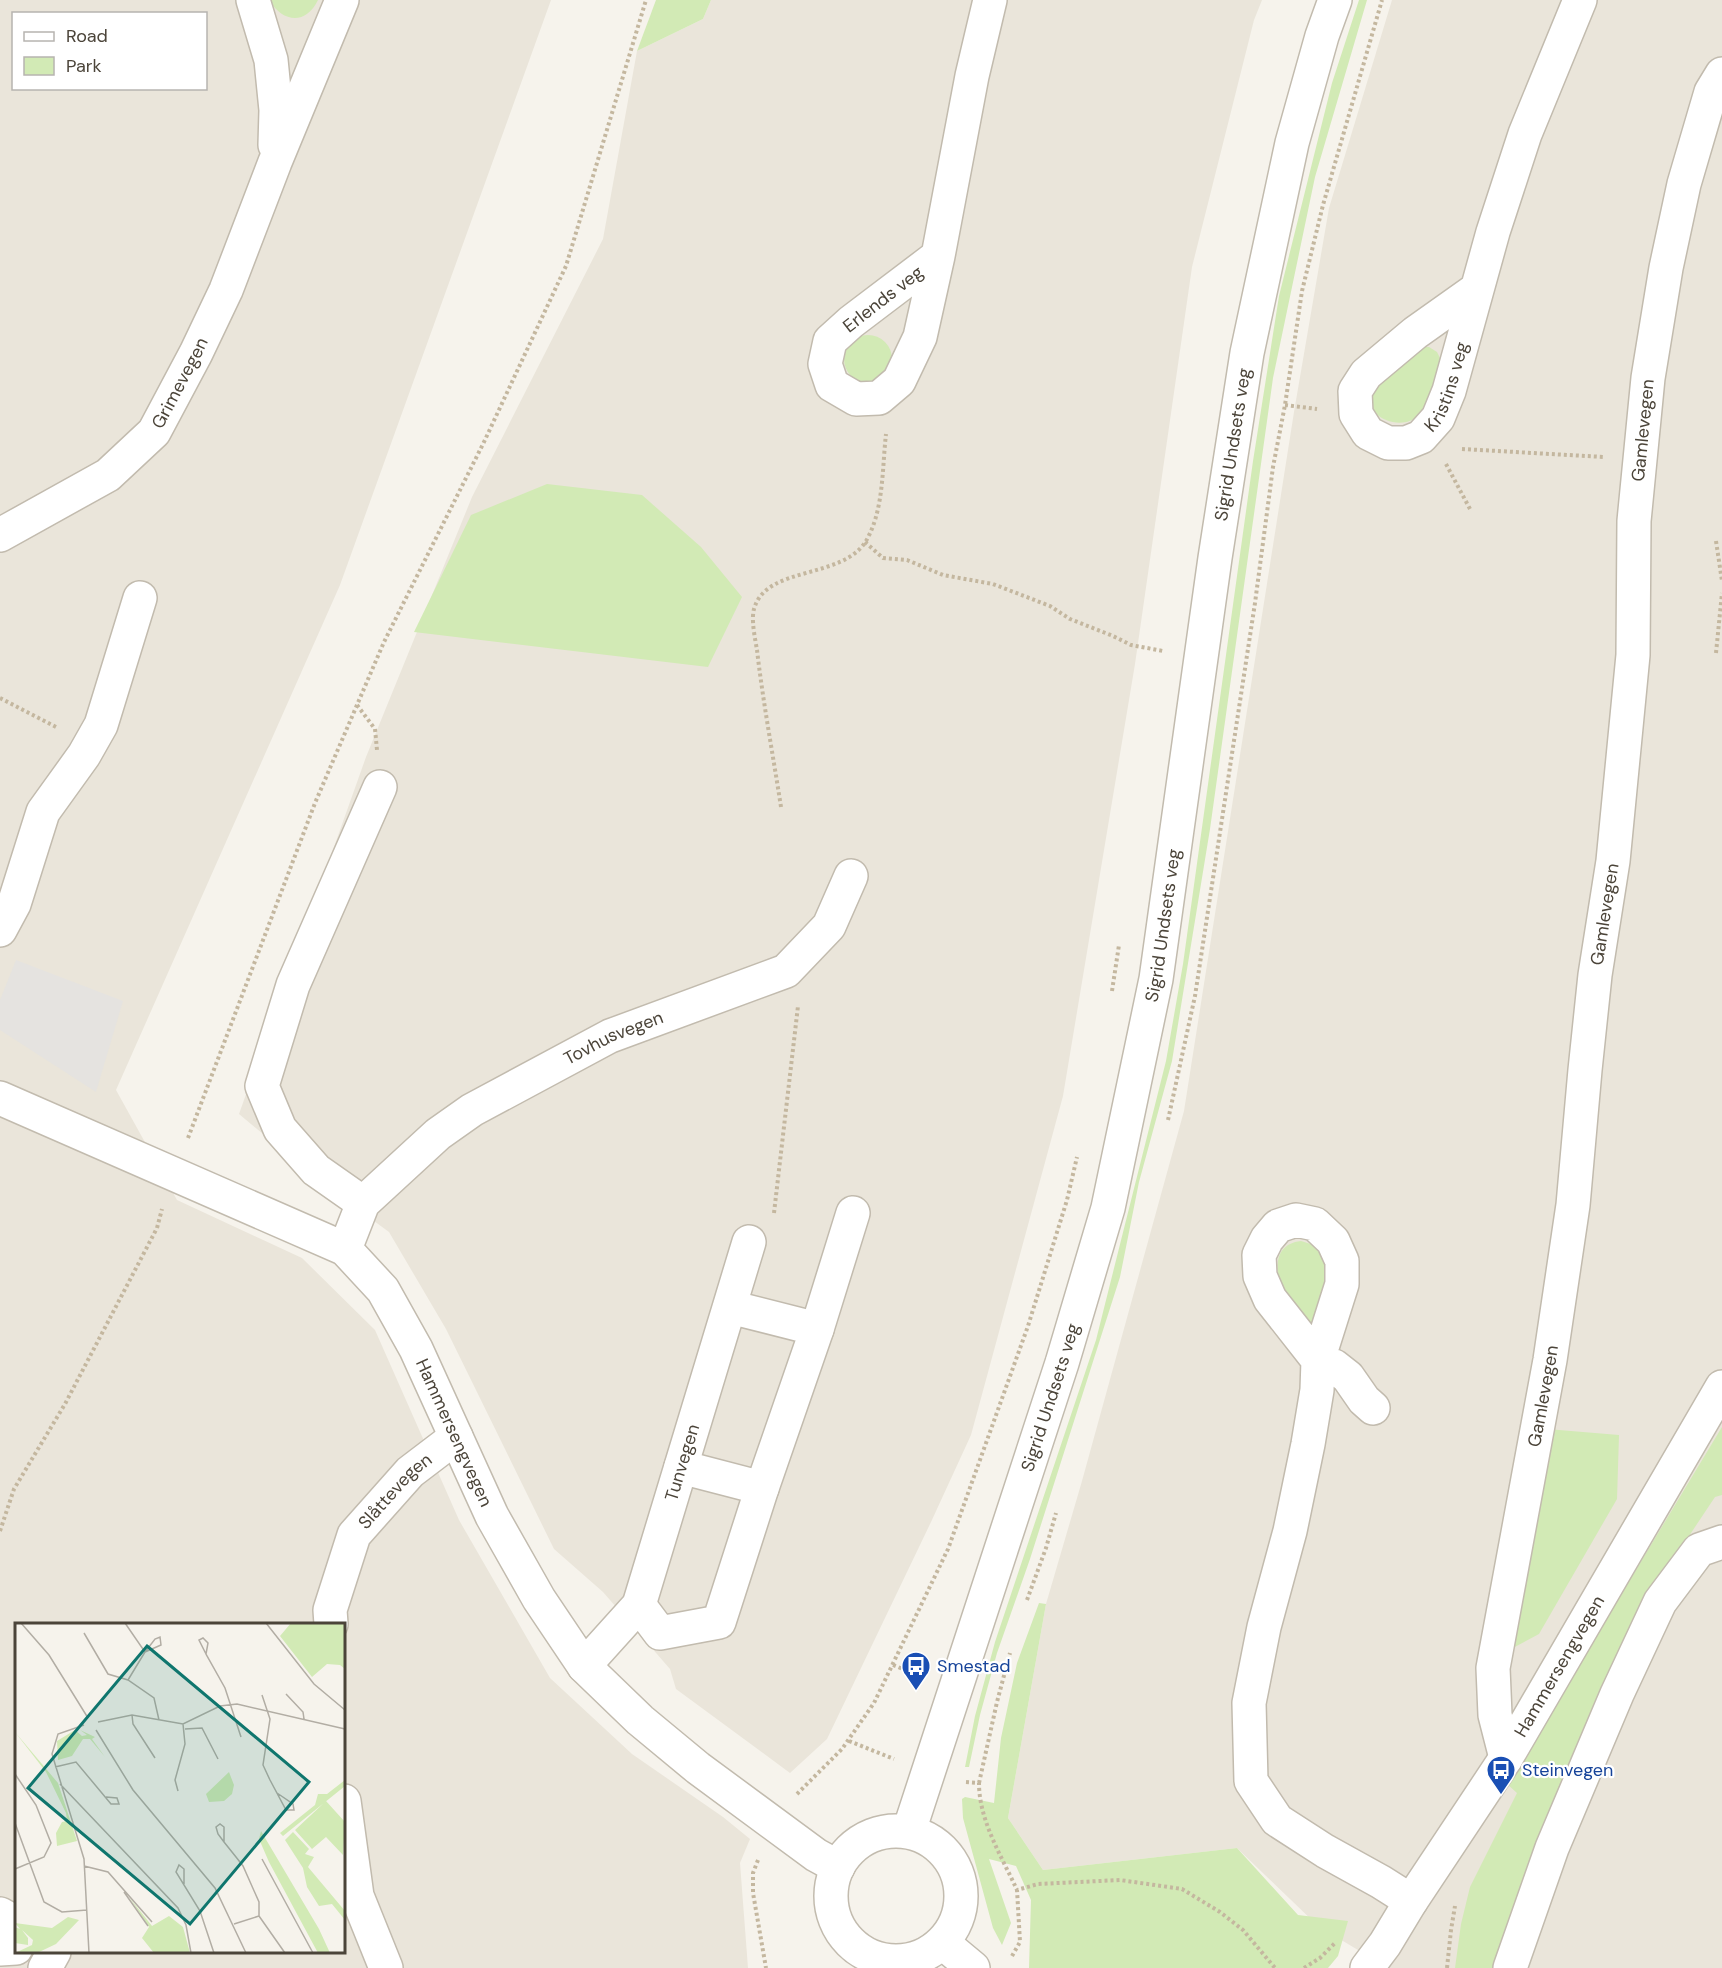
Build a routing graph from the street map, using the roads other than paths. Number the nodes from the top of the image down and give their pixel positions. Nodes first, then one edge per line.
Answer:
1 (253, 0) edge
2 (342, 0) edge
3 (990, 0) edge
4 (1335, 0) edge
5 (1580, 0) edge
6 (1722, 74) edge
7 (275, 162) junction
8 (938, 256) junction
9 (1477, 289) junction
10 (0, 535) edge
11 (140, 598) dead end
12 (380, 787) road end
13 (851, 876) dead end
14 (0, 930) edge
15 (0, 1098) edge
16 (363, 1203) junction
17 (854, 1213) dead end
18 (749, 1242) road end
19 (345, 1249) junction
20 (730, 1307) junction
21 (817, 1329) junction
22 (1722, 1387) edge
23 (1373, 1408) dead end
24 (456, 1437) junction
25 (681, 1467) junction
26 (762, 1488) junction
27 (1722, 1542) edge
28 (639, 1605) junction
29 (331, 1623) edge
30 (584, 1666) junction
31 (1506, 1758) junction
32 (345, 1817) edge
33 (909, 1831) junction
34 (837, 1867) junction
35 (350, 1897) edge
36 (1411, 1901) junction
37 (0, 1914) edge
38 (15, 1922) edge
39 (942, 1943) junction
40 (15, 1948) edge
41 (0, 1949) edge
42 (53, 1953) edge
43 (869, 1962) edge
44 (45, 1968) edge
45 (386, 1968) edge
46 (973, 1968) edge
47 (1367, 1968) edge
48 (1510, 1968) edge

1 - 7 street, Grimevegen
2 - 7 street, Grimevegen
3 - 8 street, Erlends veg
4 - 33 street, Sigrid Undsets veg
5 - 9 street, Kristins veg
6 - 31 street, Gamlevegen
7 - 10 street, Grimevegen
8 - 8 street, Erlends veg
9 - 9 street, Kristins veg
11 - 14 street
12 - 16 street
13 - 16 street, Tovhusvegen
15 - 19 street, Hammersengvegen
16 - 19 street, Tovhusvegen
17 - 21 street
18 - 20 street, Tunvegen
19 - 24 street, Hammersengvegen
20 - 21 street
20 - 25 street, Tunvegen
21 - 26 street
22 - 31 street, Hammersengvegen
23 - 36 street
24 - 29 street, Slåttevegen
24 - 30 street, Hammersengvegen
25 - 26 street
25 - 28 street, Tunvegen
26 - 28 street
27 - 48 street
28 - 30 street, Tunvegen
30 - 34 street, Hammersengvegen
31 - 36 street, Hammersengvegen
32 - 35 street
33 - 34 street
33 - 39 street
34 - 43 street
35 - 45 street
36 - 47 street, Hammersengvegen
37 - 38 street
39 - 43 street
39 - 46 street
40 - 41 street
42 - 44 street

